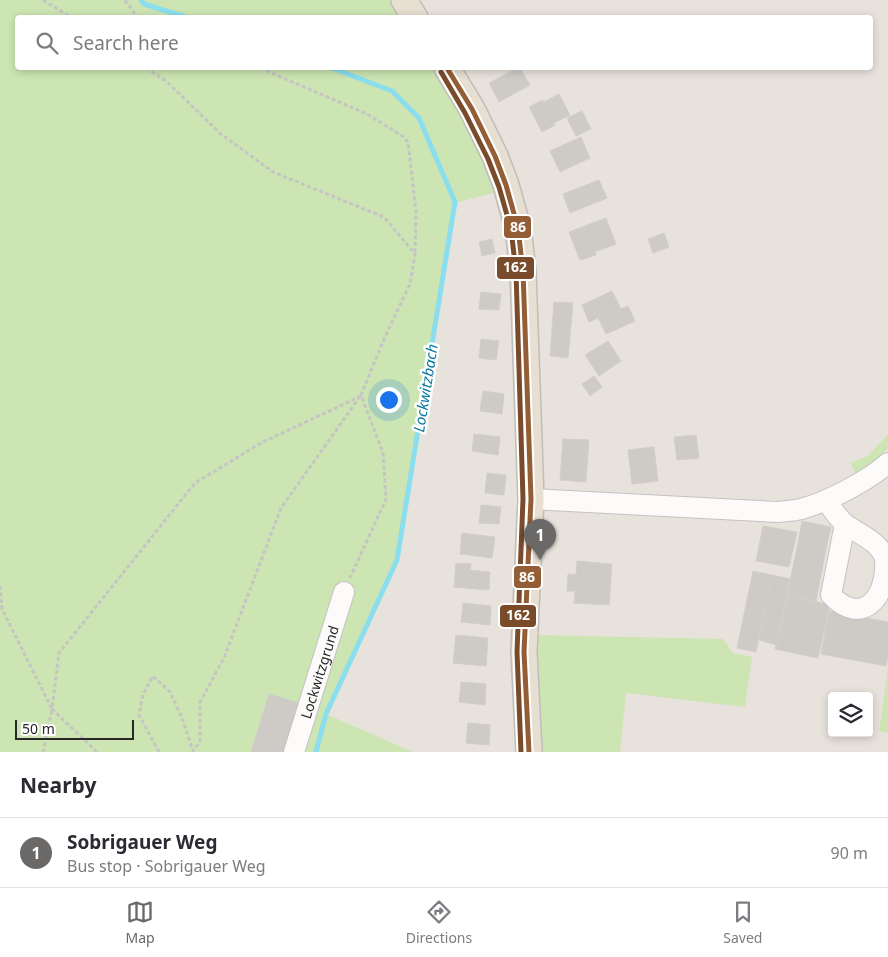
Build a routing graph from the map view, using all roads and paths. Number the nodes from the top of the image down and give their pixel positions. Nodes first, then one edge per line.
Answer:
1 (43, 0) edge
2 (125, 0) edge
3 (404, 0) edge
4 (67, 15) edge
5 (137, 15) edge
6 (413, 15) edge
7 (149, 70) edge
8 (265, 70) edge
9 (448, 70) edge
10 (415, 254) junction
11 (362, 395) junction
12 (888, 463) edge
13 (531, 499) junction
14 (826, 500) junction
15 (845, 524) dead end
16 (0, 586) edge
17 (344, 592) joint
18 (52, 709) junction
19 (43, 752) edge
20 (97, 752) edge
21 (159, 752) edge
22 (294, 752) edge
23 (529, 752) edge

1 - 4 path
2 - 5 path
3 - 6 main road
7 - 10 path
8 - 10 path
9 - 13 main road
10 - 11 path
11 - 17 path
11 - 18 path
11 - 21 path
12 - 14 street
13 - 14 street
13 - 23 main road
14 - 15 street
16 - 18 path
17 - 22 street, Lockwitzgrund
18 - 19 path
18 - 20 path

